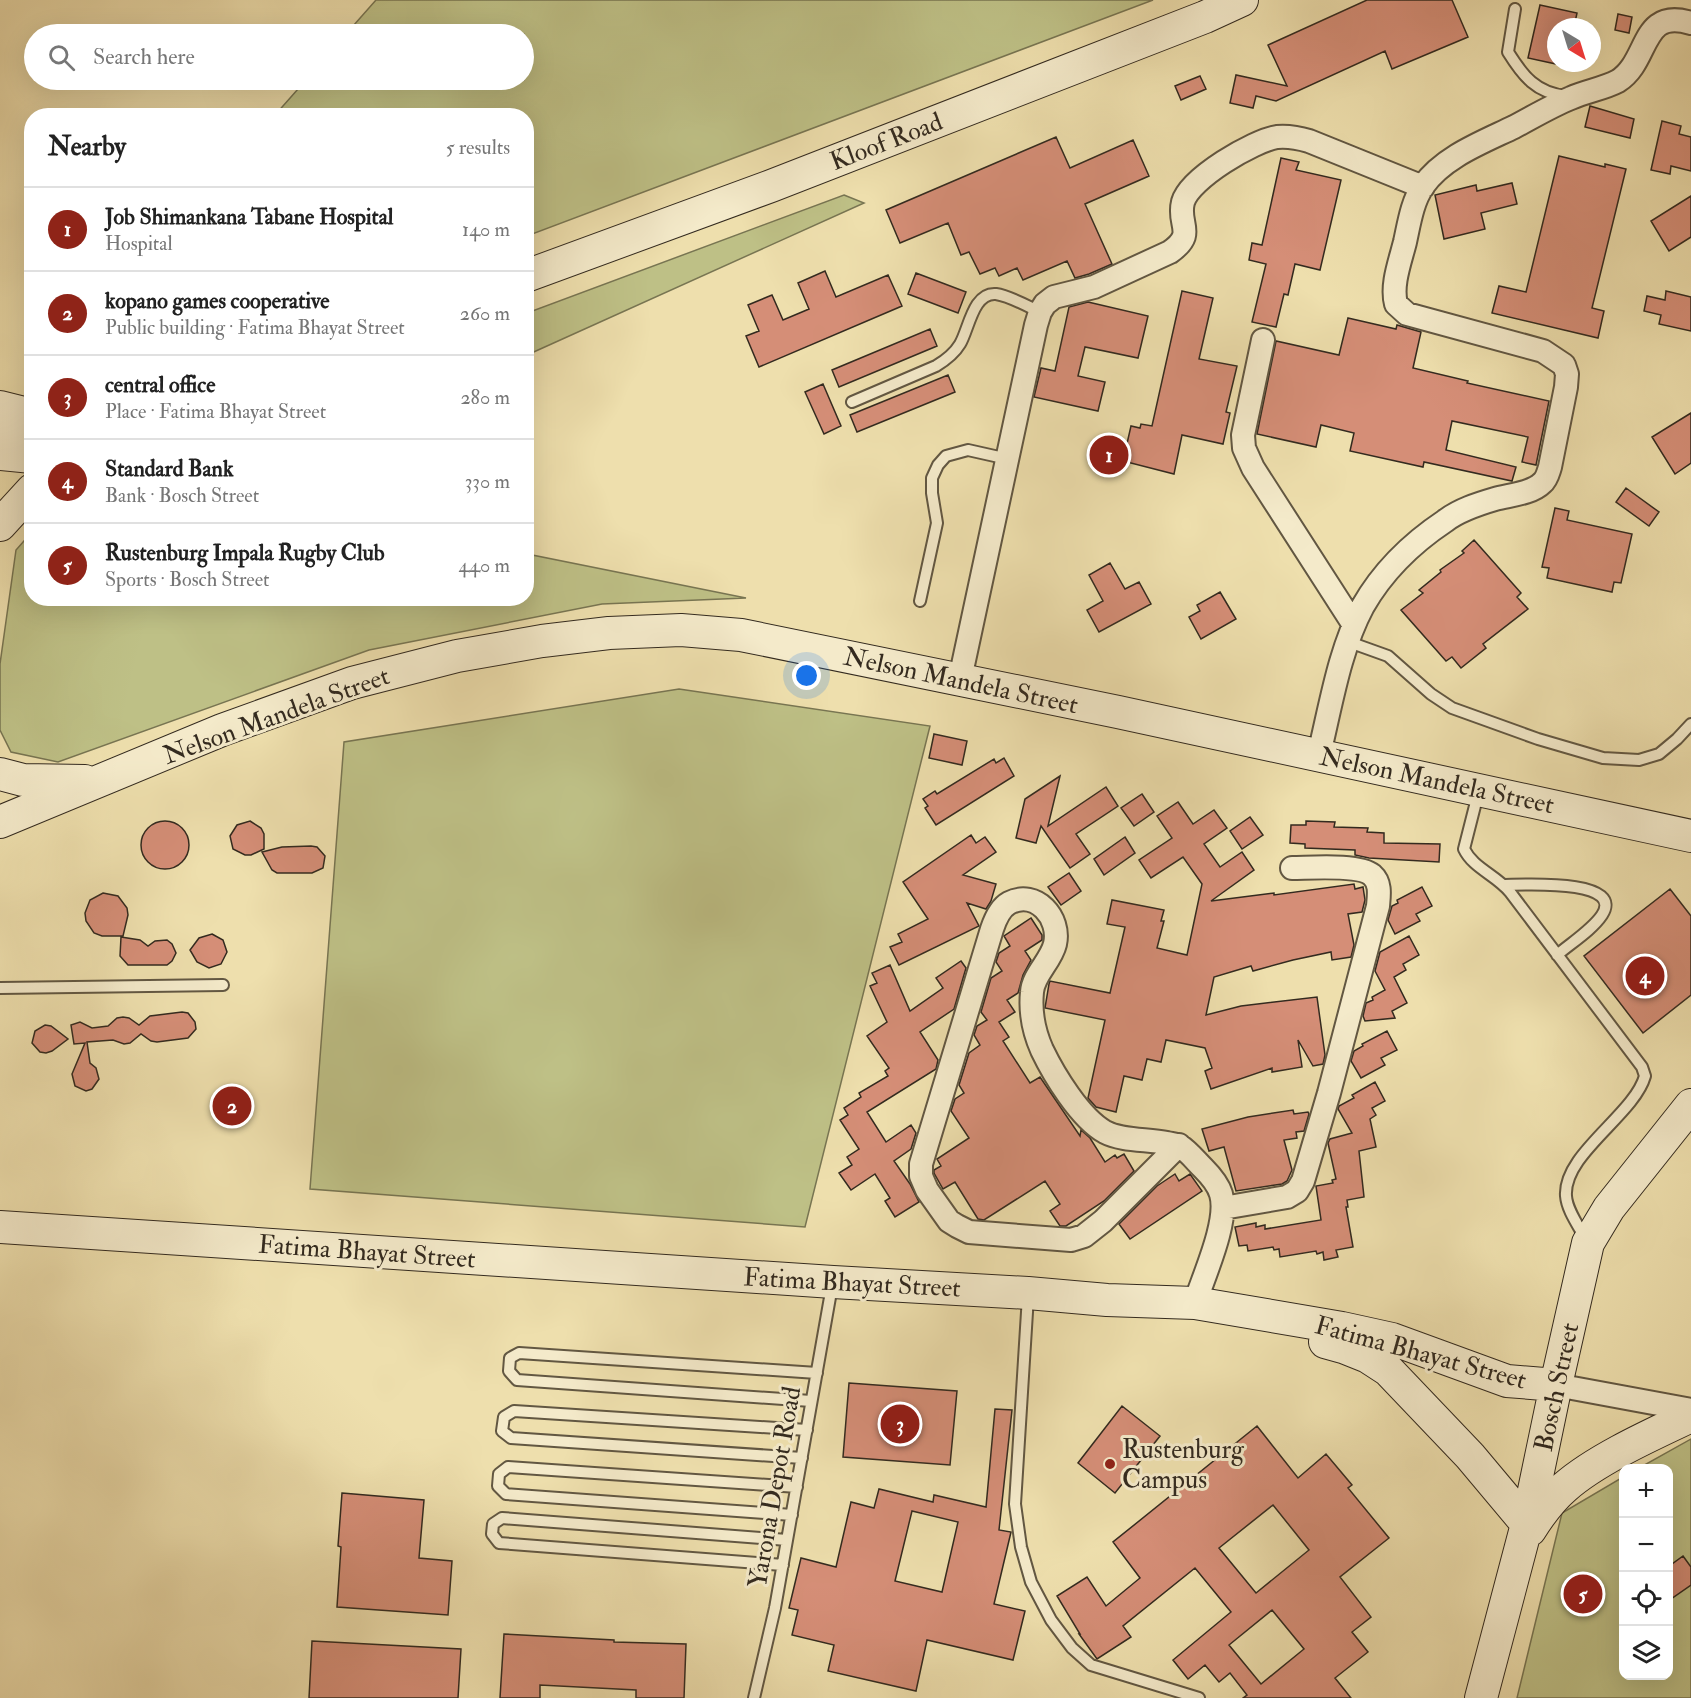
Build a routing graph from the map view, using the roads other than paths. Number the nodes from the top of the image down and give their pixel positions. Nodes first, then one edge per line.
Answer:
1 (1242, 0) edge
2 (1515, 9) dead end
3 (1691, 23) edge
4 (1572, 97) junction
5 (1423, 187) junction
6 (534, 273) edge
7 (1040, 312) junction
8 (1263, 340) dead end
9 (852, 402) dead end
10 (0, 407) edge
11 (24, 413) edge
12 (24, 433) edge
13 (0, 452) edge
14 (24, 456) edge
15 (1008, 459) junction
16 (24, 499) edge
17 (0, 525) edge
18 (920, 601) dead end
19 (1351, 633) junction
20 (960, 679) junction
21 (1691, 724) edge
22 (1319, 754) junction
23 (0, 774) edge
24 (100, 781) junction
25 (1480, 789) junction
26 (0, 822) edge
27 (1691, 836) edge
28 (1292, 868) dead end
29 (1504, 885) junction
30 (1557, 955) junction
31 (223, 985) dead end
32 (0, 988) edge
33 (1691, 1105) edge
34 (1179, 1145) junction
35 (1223, 1208) junction
36 (0, 1227) edge
37 (1588, 1243) junction
38 (833, 1282) junction
39 (1028, 1293) junction
40 (1107, 1300) junction
41 (1195, 1303) junction
42 (817, 1373) junction
43 (1556, 1385) junction
44 (812, 1401) junction
45 (1691, 1410) edge
46 (1691, 1416) edge
47 (807, 1430) junction
48 (802, 1458) junction
49 (797, 1487) junction
50 (792, 1515) junction
51 (1525, 1534) junction
52 (787, 1540) junction
53 (783, 1565) junction
54 (754, 1698) edge
55 (1199, 1698) edge
56 (1481, 1698) edge

1 - 6 main road, Kloof Road
2 - 4 lane
3 - 4 street
4 - 5 street
5 - 7 street
5 - 19 street
7 - 9 lane
7 - 15 street
8 - 19 street
10 - 11 main road
12 - 13 main road
13 - 14 main road
15 - 18 lane
15 - 20 street
16 - 17 main road
19 - 21 lane
19 - 22 street
20 - 22 main road, Nelson Mandela Street
20 - 24 main road, Nelson Mandela Street
22 - 25 main road, Nelson Mandela Street
23 - 24 main road
24 - 26 main road, Nelson Mandela Street
25 - 27 main road, Nelson Mandela Street
25 - 29 lane
28 - 35 street
29 - 30 lane
29 - 30 lane
30 - 37 lane
31 - 32 lane
33 - 37 main road, Bosch Street
34 - 34 street
34 - 35 street
35 - 41 street
36 - 38 main road, Fatima Bhayat Street
37 - 43 main road, Bosch Street
38 - 39 main road, Fatima Bhayat Street
38 - 42 lane, Yarona Depot Road
39 - 40 main road, Fatima Bhayat Street
39 - 55 lane
40 - 41 main road, Fatima Bhayat Street
40 - 51 main road
41 - 43 main road, Fatima Bhayat Street
42 - 44 lane, Yarona Depot Road
42 - 44 lane
43 - 45 street, Fatima Bhayat Street
43 - 51 main road, Bosch Street
44 - 47 lane, Yarona Depot Road
46 - 51 main road
47 - 48 lane, Yarona Depot Road
47 - 48 lane
48 - 49 lane, Yarona Depot Road
49 - 50 lane, Yarona Depot Road
49 - 50 lane
50 - 52 lane, Yarona Depot Road
51 - 56 main road, Bosch Street
52 - 53 lane, Yarona Depot Road
52 - 53 lane
53 - 54 lane, Yarona Depot Road

